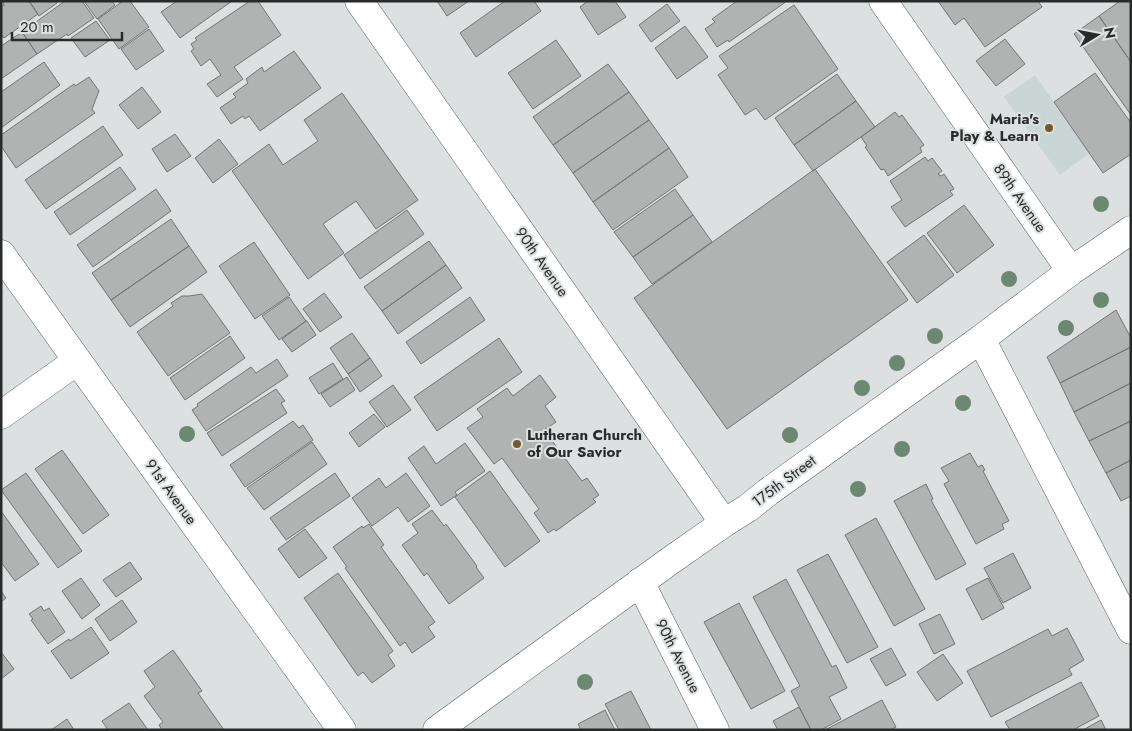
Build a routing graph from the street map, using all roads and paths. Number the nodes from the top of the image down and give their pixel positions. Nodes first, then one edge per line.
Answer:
1 (359, 1) edge
2 (883, 1) edge
3 (1131, 230) edge
4 (1, 254) edge
5 (1071, 271) junction
6 (981, 339) junction
7 (77, 361) junction
8 (1, 415) edge
9 (724, 523) junction
10 (640, 582) junction
11 (1131, 630) edge
12 (342, 730) edge
13 (437, 730) edge
14 (715, 730) edge

1 - 9 street, 90th Avenue
2 - 5 street, 89th Avenue
3 - 5 street, 175th Street
4 - 7 street, 91st Avenue
5 - 6 street, 175th Street
6 - 9 street, 175th Street
6 - 11 street
7 - 8 street
7 - 12 street, 91st Avenue
9 - 10 street, 175th Street
10 - 13 street, 175th Street
10 - 14 street, 90th Avenue

